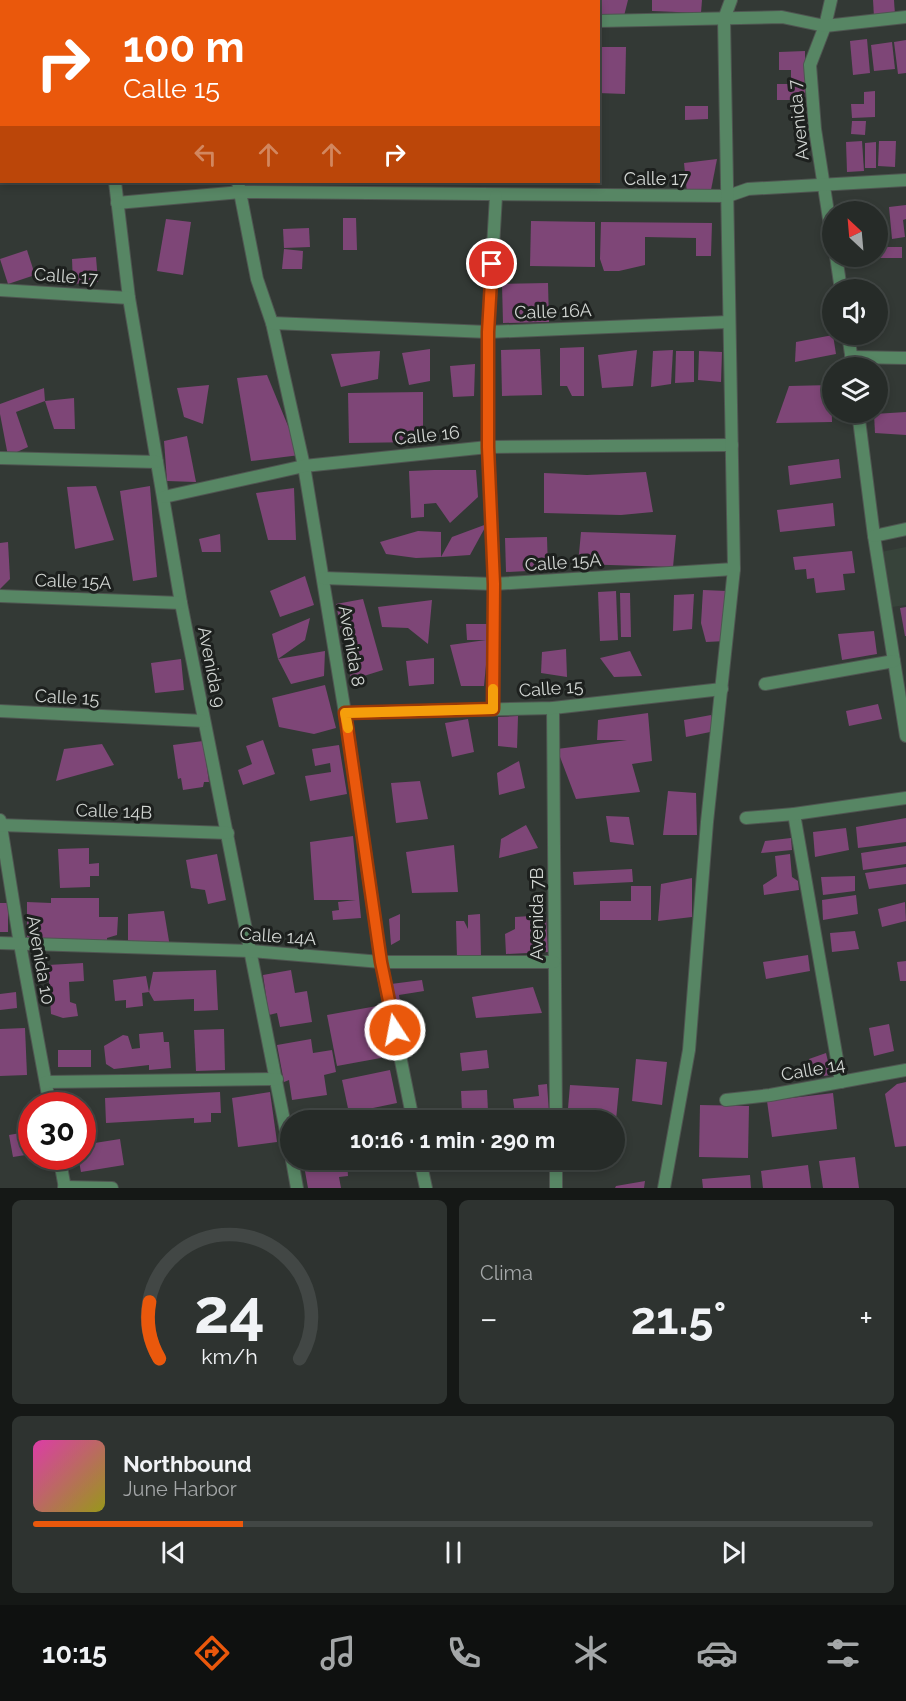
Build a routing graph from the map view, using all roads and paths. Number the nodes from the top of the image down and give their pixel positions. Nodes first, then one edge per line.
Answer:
1 (731, 0) edge
2 (831, 0) edge
3 (906, 17) edge
4 (724, 18) junction
5 (600, 21) edge
6 (825, 26) junction
7 (906, 180) edge
8 (115, 183) edge
9 (823, 184) junction
10 (239, 187) edge
11 (496, 195) junction
12 (728, 196) junction
13 (826, 201) edge
14 (117, 203) junction
15 (0, 290) edge
16 (129, 298) junction
17 (728, 322) junction
18 (272, 323) junction
19 (488, 332) junction
20 (906, 358) edge
21 (888, 359) edge
22 (859, 423) edge
23 (732, 445) junction
24 (488, 447) junction
25 (0, 458) edge
26 (157, 462) junction
27 (304, 466) junction
28 (164, 497) junction
29 (906, 529) edge
30 (874, 536) junction
31 (734, 569) junction
32 (322, 578) junction
33 (494, 584) junction
34 (0, 596) edge
35 (182, 603) junction
36 (894, 661) junction
37 (765, 684) dead end
38 (722, 689) junction
39 (553, 708) junction
40 (493, 709) junction
41 (0, 711) edge
42 (345, 713) junction
43 (204, 722) junction
44 (906, 736) edge
45 (906, 798) edge
46 (794, 814) junction
47 (746, 818) dead end
48 (0, 820) edge
49 (0, 825) edge
50 (228, 833) junction
51 (0, 943) edge
52 (20, 944) junction
53 (250, 951) junction
54 (381, 962) junction
55 (554, 962) junction
56 (906, 1070) edge
57 (277, 1079) junction
58 (46, 1082) junction
59 (841, 1082) junction
60 (48, 1092) edge
61 (726, 1100) dead end
62 (282, 1110) edge
63 (411, 1110) edge
64 (556, 1110) edge
65 (61, 1170) edge
66 (293, 1170) edge
67 (422, 1170) edge
68 (556, 1170) edge
69 (64, 1188) edge
70 (112, 1188) edge
71 (297, 1188) edge
72 (426, 1188) edge
73 (556, 1188) edge
74 (663, 1188) edge

1 - 4 street
2 - 6 street, Avenida 7
3 - 6 street
4 - 5 street
4 - 6 street
4 - 12 street
6 - 9 street, Avenida 7
7 - 9 street, Calle 17
8 - 14 street, Avenida 9
9 - 12 street, Calle 17
9 - 13 street, Avenida 7
10 - 11 street, Calle 17
10 - 14 street, Calle 17
10 - 18 street, Avenida 8
11 - 12 street, Calle 17
11 - 19 street
12 - 17 street
14 - 16 street, Avenida 9
15 - 16 street, Calle 17
16 - 26 street, Avenida 9
17 - 19 street, Calle 16A
17 - 23 street
18 - 19 street, Calle 16A
18 - 27 street, Avenida 8
19 - 24 street
20 - 21 street
22 - 30 street
23 - 24 street, Calle 16
23 - 31 street
24 - 27 street, Calle 16
24 - 33 street
25 - 26 street
26 - 28 street, Avenida 9
27 - 28 street, Calle 16
27 - 32 street, Avenida 8
28 - 35 street, Avenida 9
29 - 30 street
30 - 36 street
31 - 33 street, Calle 15A
31 - 38 street
32 - 33 street, Calle 15A
32 - 42 street, Avenida 8
33 - 40 street
34 - 35 street, Calle 15A
35 - 43 street, Avenida 9
36 - 37 street
36 - 44 street
38 - 39 street, Calle 15
38 - 74 street
39 - 40 street, Calle 15
39 - 55 street, Avenida 7B
40 - 42 street, Calle 15
41 - 43 street, Calle 15
42 - 54 street, Avenida 8
43 - 50 street, Avenida 9
45 - 46 street
46 - 47 street
46 - 59 street
48 - 49 street, Avenida 10
49 - 50 street, Calle 14B
49 - 52 street, Avenida 10
50 - 53 street, Avenida 9
51 - 52 street, Calle 14A
52 - 53 street, Calle 14A
52 - 58 street, Avenida 10
53 - 54 street, Calle 14A
53 - 57 street, Avenida 9
54 - 55 street, Calle 14A
54 - 63 street, Avenida 8
55 - 64 street, Avenida 7B
56 - 59 street, Calle 14
57 - 58 street
57 - 62 street, Avenida 9
58 - 60 street, Avenida 10
59 - 61 street, Calle 14
65 - 69 street
66 - 71 street, Avenida 9
67 - 72 street
68 - 73 street
69 - 70 street

